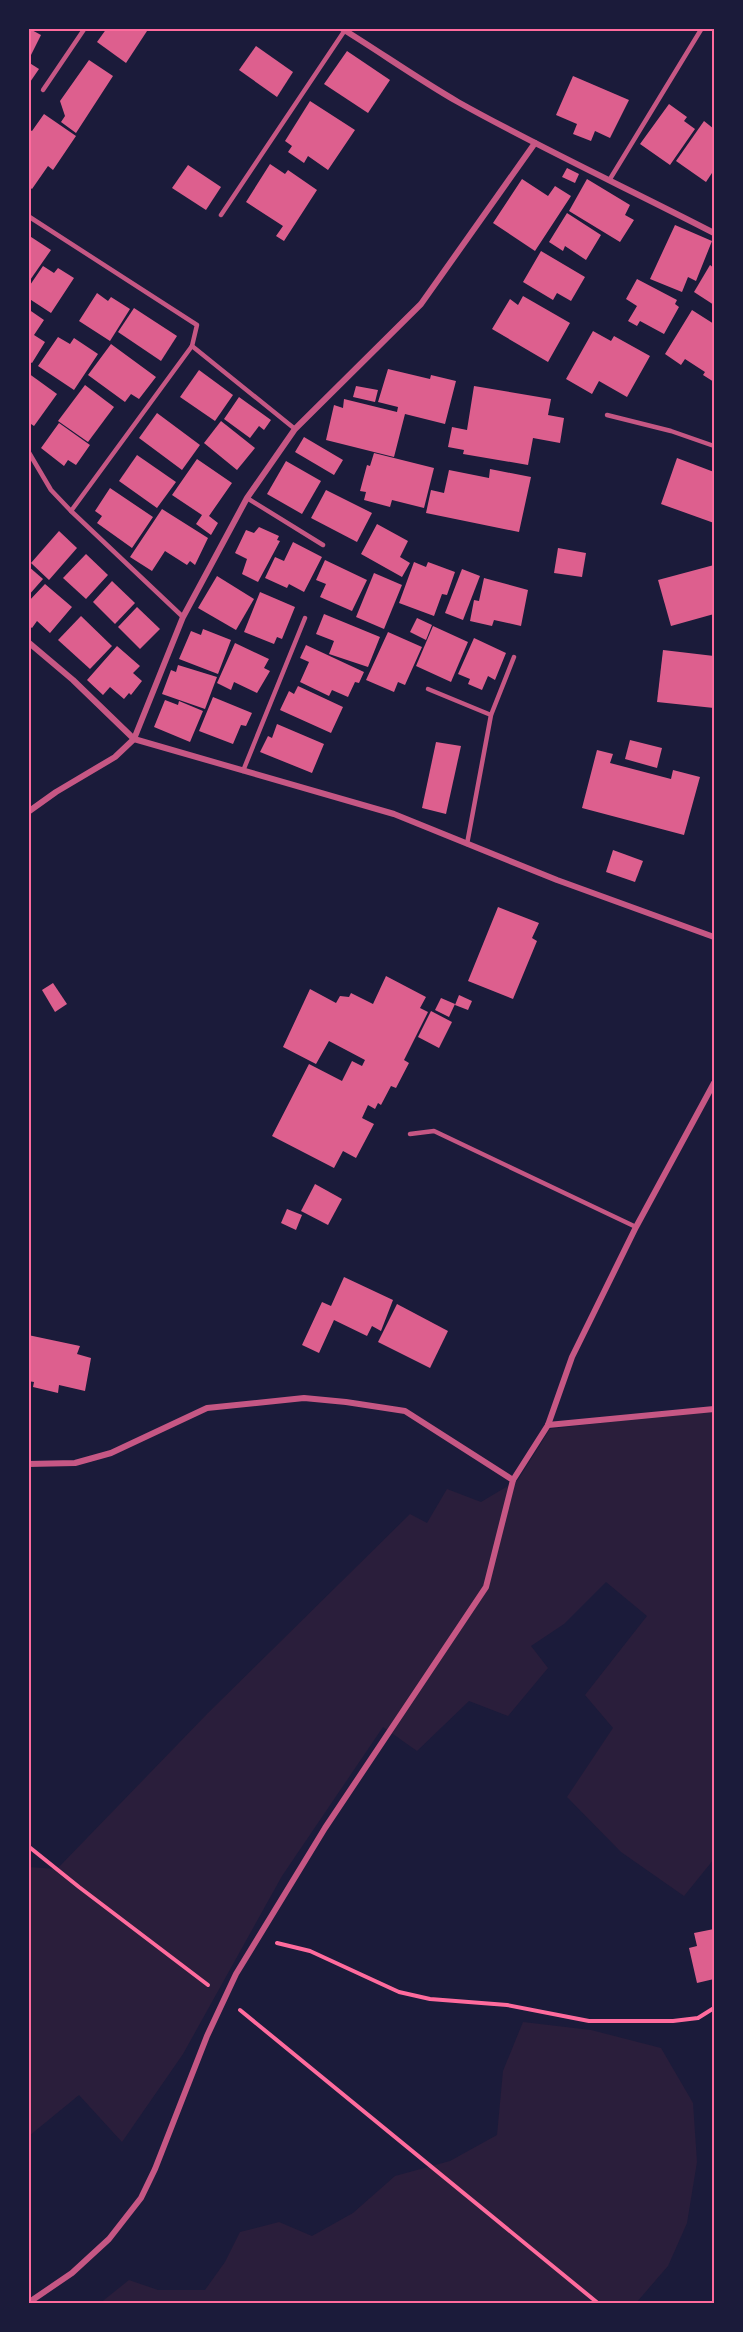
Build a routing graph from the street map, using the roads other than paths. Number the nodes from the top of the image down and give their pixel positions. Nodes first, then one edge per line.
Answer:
1 (84, 28) edge
2 (702, 28) edge
3 (343, 29) edge
4 (43, 90) dead end
5 (535, 143) junction
6 (610, 179) junction
7 (221, 215) dead end
8 (28, 216) edge
9 (714, 233) edge
10 (192, 346) junction
11 (607, 415) dead end
12 (296, 429) junction
13 (714, 446) edge
14 (28, 451) edge
15 (247, 498) junction
16 (70, 511) junction
17 (323, 545) dead end
18 (183, 617) junction
19 (305, 618) dead end
20 (28, 642) edge
21 (514, 657) dead end
22 (428, 689) dead end
23 (491, 715) junction
24 (134, 739) junction
25 (243, 771) junction
26 (28, 812) edge
27 (467, 844) junction
28 (714, 937) edge
29 (714, 1083) edge
30 (410, 1134) dead end
31 (636, 1227) junction
32 (714, 1409) edge
33 (548, 1425) junction
34 (28, 1464) edge
35 (513, 1480) junction
36 (28, 2303) edge

1 - 4 lane
2 - 6 lane
3 - 5 street
3 - 7 lane
5 - 6 street
5 - 12 street
6 - 9 street
8 - 10 lane
10 - 12 lane
10 - 16 lane
11 - 13 lane
12 - 15 street
14 - 16 lane
15 - 17 lane
15 - 18 street
16 - 18 lane
18 - 24 street
19 - 25 lane
20 - 24 street
21 - 23 lane
22 - 23 lane
23 - 27 lane
24 - 25 street
24 - 26 street
25 - 27 street
27 - 28 street
29 - 31 street
30 - 31 lane
31 - 33 street
32 - 33 street
33 - 35 street
34 - 35 street
35 - 36 street

